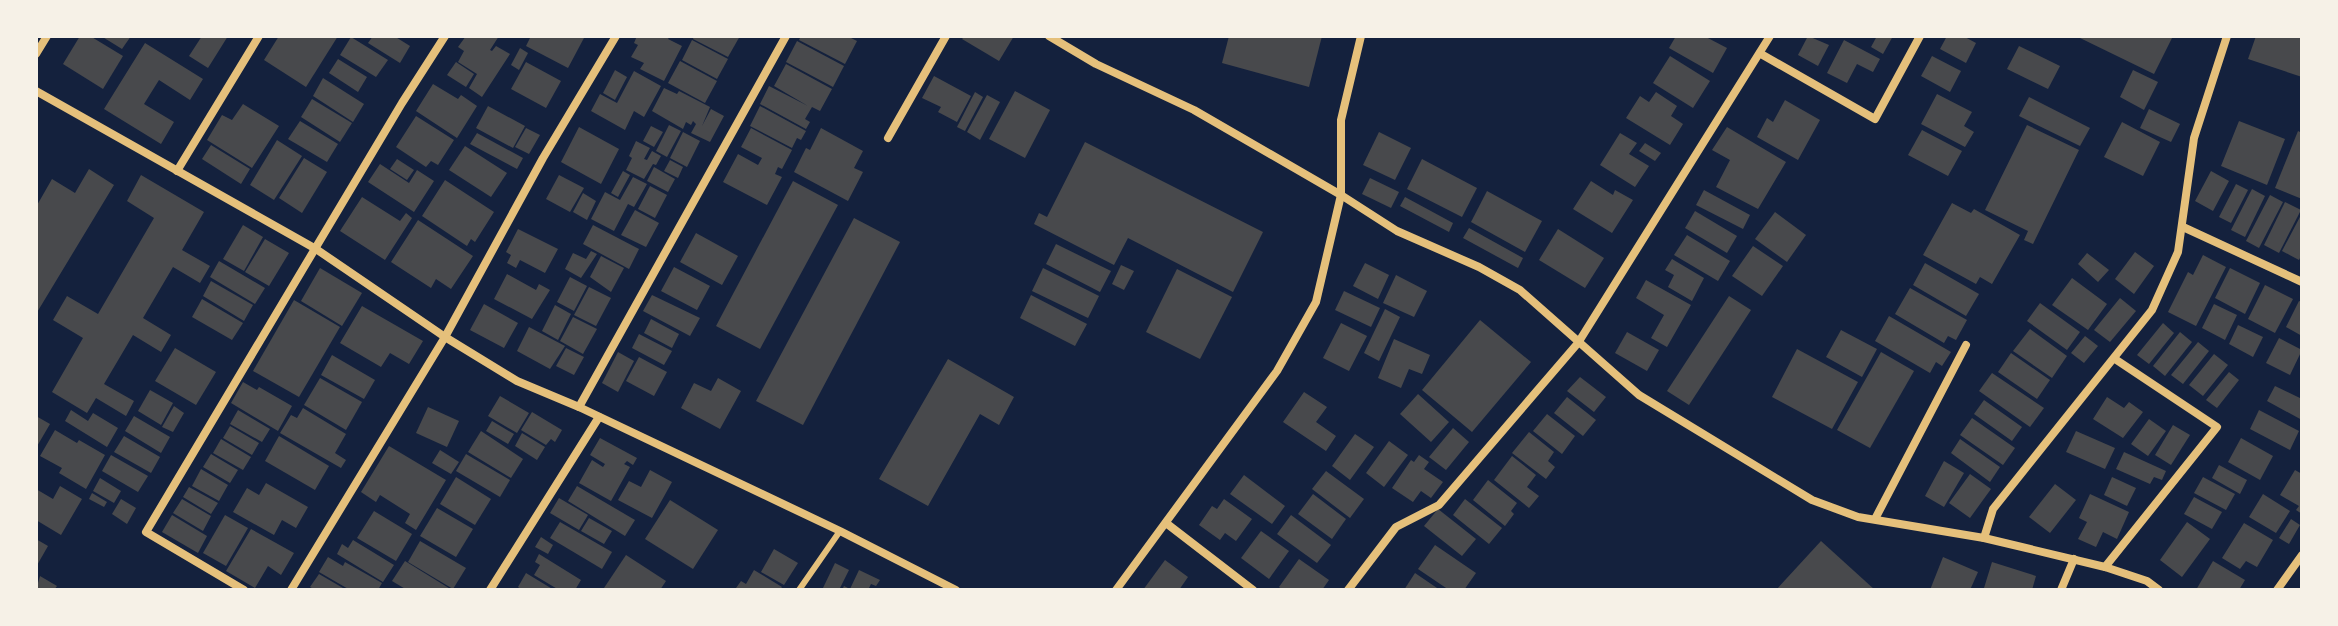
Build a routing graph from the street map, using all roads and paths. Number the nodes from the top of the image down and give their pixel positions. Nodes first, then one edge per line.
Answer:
1 (47, 36) edge
2 (259, 36) edge
3 (445, 36) edge
4 (616, 36) edge
5 (786, 36) edge
6 (946, 36) edge
7 (1049, 36) edge
8 (1361, 36) edge
9 (1770, 36) edge
10 (1920, 36) edge
11 (2227, 36) edge
12 (36, 54) edge
13 (1761, 54) junction
14 (36, 91) edge
15 (888, 138) dead end
16 (177, 171) junction
17 (1341, 195) junction
18 (2183, 227) junction
19 (316, 249) junction
20 (2302, 282) edge
21 (445, 337) junction
22 (1578, 343) junction
23 (1966, 345) dead end
24 (2115, 359) junction
25 (579, 407) junction
26 (599, 417) junction
27 (1875, 519) junction
28 (1166, 523) junction
29 (840, 531) junction
30 (1984, 538) junction
31 (2302, 555) edge
32 (2074, 559) junction
33 (2105, 567) junction
34 (244, 590) edge
35 (291, 590) edge
36 (490, 590) edge
37 (799, 590) edge
38 (956, 590) edge
39 (1116, 590) edge
40 (1253, 590) edge
41 (1348, 590) edge
42 (2061, 590) edge
43 (2159, 590) edge
44 (2277, 590) edge

1 - 12 street
2 - 16 street
3 - 19 street
4 - 21 street
5 - 25 street
6 - 15 street
7 - 17 street
8 - 17 street
9 - 13 street
10 - 13 street
11 - 18 street
13 - 22 street
14 - 16 street
16 - 19 street
17 - 22 street
17 - 28 street
18 - 20 street
18 - 24 street
19 - 21 street
19 - 34 street
21 - 25 street
21 - 35 street
22 - 27 street
22 - 41 street
23 - 27 street
24 - 30 street
24 - 33 street
25 - 26 street
26 - 29 street
26 - 36 street
27 - 30 street
28 - 39 street
28 - 40 street
29 - 37 lane
29 - 38 street
30 - 32 street
31 - 44 street
32 - 33 street
32 - 42 street
33 - 43 street

